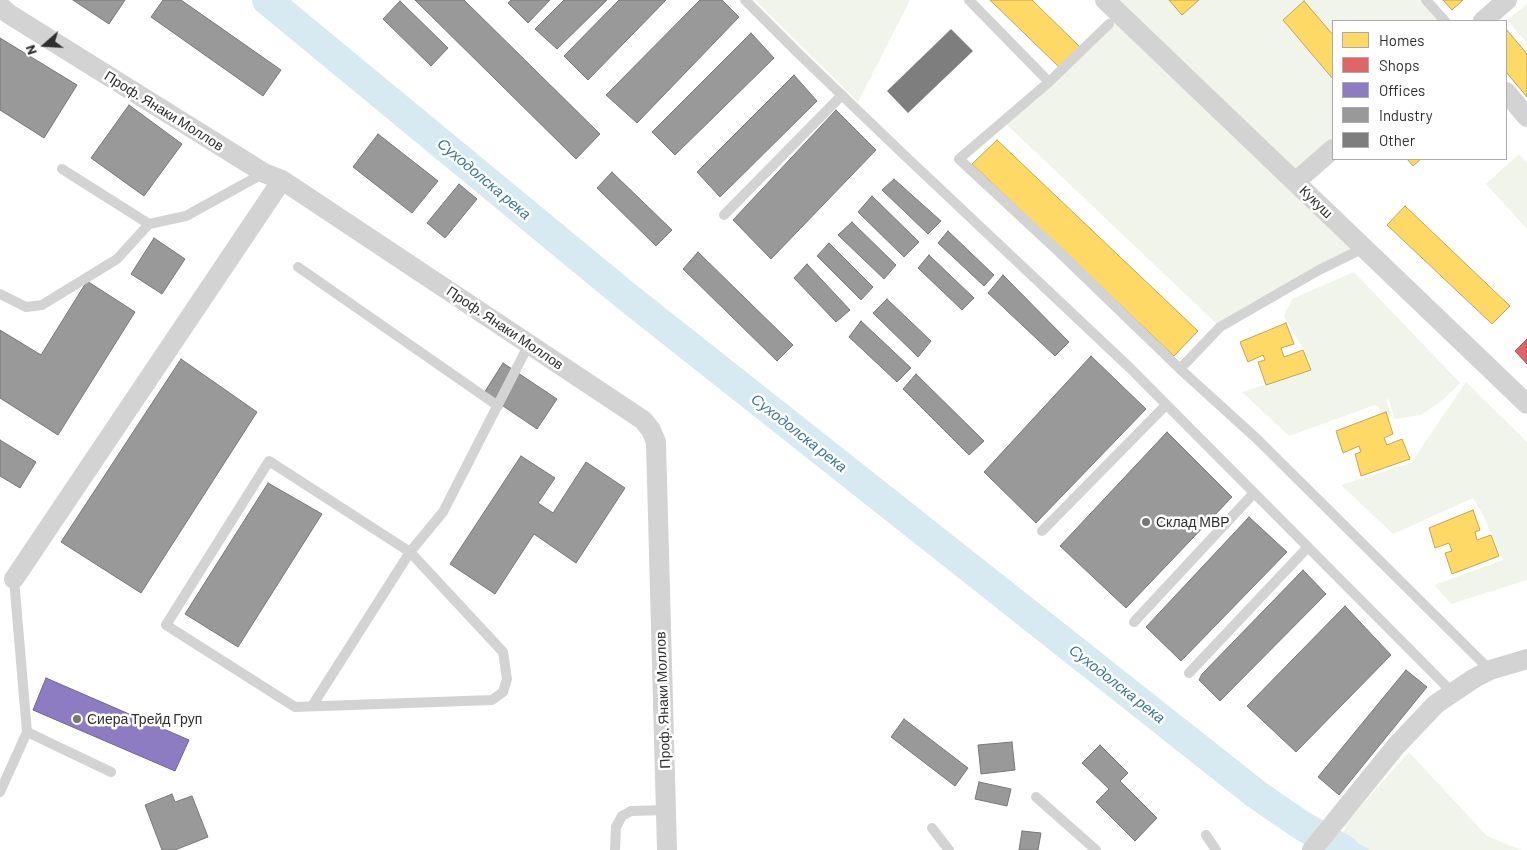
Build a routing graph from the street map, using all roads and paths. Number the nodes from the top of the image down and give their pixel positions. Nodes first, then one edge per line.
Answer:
1 (745, 0) edge
2 (969, 0) edge
3 (1105, 0) edge
4 (1426, 0) edge
5 (1507, 0) edge
6 (0, 6) edge
7 (1444, 20) edge
8 (1484, 20) edge
9 (1109, 24) dead end
10 (1049, 82) junction
11 (1507, 93) edge
12 (842, 95) junction
13 (1527, 117) edge
14 (1332, 151) edge
15 (62, 169) dead end
16 (273, 177) junction
17 (1295, 182) junction
18 (724, 215) dead end
19 (149, 224) junction
20 (1364, 248) junction
21 (298, 267) dead end
22 (0, 294) edge
23 (529, 344) junction
24 (1180, 369) junction
25 (1166, 404) junction
26 (1527, 404) edge
27 (498, 406) junction
28 (1254, 493) junction
29 (1042, 531) dead end
30 (1308, 547) junction
31 (410, 552) junction
32 (14, 579) joint
33 (1134, 622) dead end
34 (1527, 659) edge
35 (1490, 670) junction
36 (1189, 673) dead end
37 (1453, 692) junction
38 (312, 706) junction
39 (28, 732) junction
40 (111, 772) dead end
41 (0, 792) edge
42 (1036, 797) dead end
43 (666, 810) junction
44 (932, 828) dead end
45 (1206, 835) dead end
46 (615, 850) edge
47 (667, 850) edge
48 (949, 850) edge
49 (1096, 850) edge
50 (1216, 850) edge
51 (1312, 850) edge

1 - 12 lane
2 - 10 lane
3 - 17 street, Кукуш
4 - 7 lane
5 - 8 street
6 - 16 street, Проф. Янаки Моллов
9 - 10 lane
10 - 24 lane
11 - 13 street
12 - 18 lane
12 - 25 lane
14 - 17 street
15 - 19 lane
16 - 19 lane
16 - 23 street, Проф. Янаки Моллов
16 - 32 street
17 - 20 street, Кукуш
19 - 22 lane
20 - 24 lane
20 - 26 street, Кукуш
21 - 27 lane
23 - 27 lane
23 - 43 street, Проф. Янаки Моллов
24 - 35 lane
25 - 28 lane
25 - 29 lane
27 - 31 lane
28 - 30 lane
28 - 33 lane
30 - 36 lane
30 - 37 lane
31 - 38 lane
31 - 38 lane
31 - 38 lane
32 - 39 lane
34 - 35 street
35 - 37 street
37 - 51 street
39 - 40 lane
39 - 41 lane
42 - 49 lane
43 - 46 lane
43 - 47 street, Проф. Янаки Моллов
44 - 48 lane
45 - 50 lane

